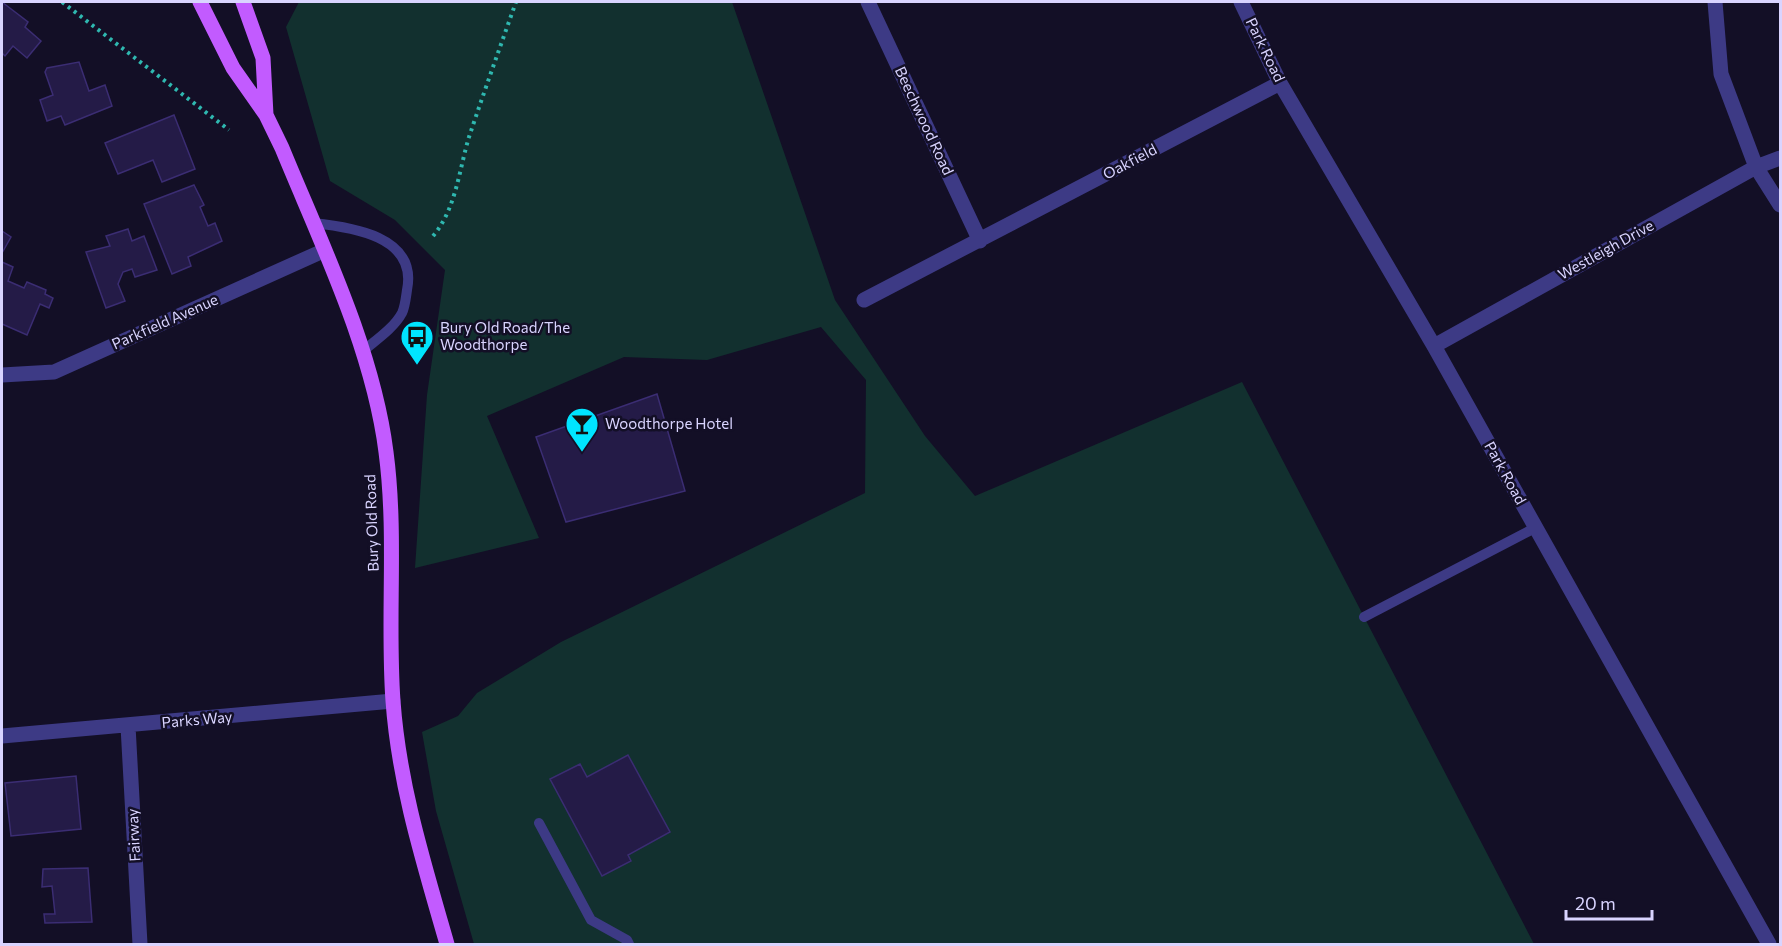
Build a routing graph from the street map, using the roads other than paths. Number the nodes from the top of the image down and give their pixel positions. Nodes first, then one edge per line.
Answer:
1 (200, 2) edge
2 (243, 2) edge
3 (868, 2) edge
4 (1241, 2) edge
5 (1715, 2) edge
6 (1281, 84) junction
7 (267, 115) junction
8 (1780, 158) edge
9 (1756, 167) junction
10 (1780, 205) edge
11 (313, 223) junction
12 (980, 241) junction
13 (323, 251) junction
14 (864, 300) dead end
15 (1434, 346) junction
16 (363, 351) junction
17 (2, 375) edge
18 (1535, 528) junction
19 (1364, 617) dead end
20 (393, 701) junction
21 (128, 726) junction
22 (2, 736) edge
23 (539, 823) dead end
24 (140, 945) edge
25 (447, 945) edge
26 (629, 945) edge
27 (1768, 945) edge

1 - 7 main road, Bury Old Road
2 - 7 main road, Bury Old Road
3 - 12 street, Beechwood Road
4 - 6 street, Park Road
5 - 9 street
6 - 12 street, Oakfield
6 - 15 street, Park Road
7 - 11 main road, Bury Old Road
8 - 9 street, Westleigh Drive
9 - 10 street
9 - 15 street, Westleigh Drive
11 - 13 main road, Bury Old Road
11 - 16 lane
12 - 14 street, Oakfield
13 - 16 main road, Bury Old Road
13 - 17 street, Parkfield Avenue
15 - 18 street, Park Road
16 - 20 main road, Bury Old Road
18 - 19 lane
18 - 27 street, Park Road
20 - 21 street, Parks Way
20 - 25 main road, Bury Old Road
21 - 22 street, Parks Way
21 - 24 street, Fairway
23 - 26 lane

